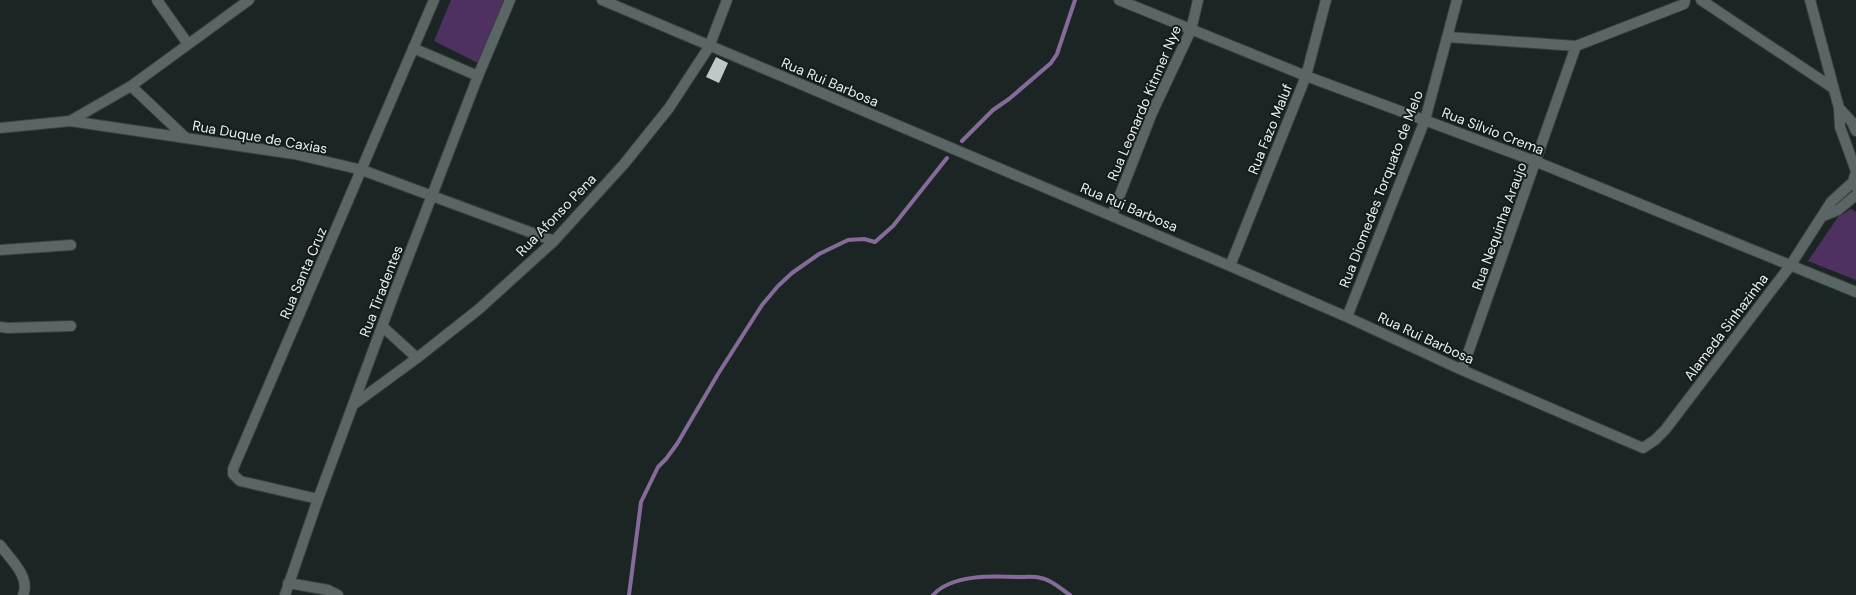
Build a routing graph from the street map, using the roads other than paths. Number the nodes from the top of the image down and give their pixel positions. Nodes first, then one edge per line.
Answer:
1 (157, 0) edge
2 (249, 0) edge
3 (434, 0) edge
4 (510, 0) edge
5 (602, 0) edge
6 (727, 0) edge
7 (1119, 0) edge
8 (1198, 0) edge
9 (1326, 0) edge
10 (1457, 0) edge
11 (1685, 0) edge
12 (1701, 0) edge
13 (1810, 0) edge
14 (1191, 30) junction
15 (1448, 36) junction
16 (188, 44) junction
17 (1576, 46) junction
18 (709, 47) junction
19 (413, 48) junction
20 (478, 76) junction
21 (1306, 76) junction
22 (131, 86) junction
23 (1833, 88) junction
24 (1839, 108) junction
25 (1425, 120) junction
26 (70, 121) junction
27 (0, 128) edge
28 (1856, 131) edge
29 (186, 138) junction
30 (1537, 162) junction
31 (362, 170) junction
32 (1855, 178) edge
33 (1856, 195) edge
34 (432, 198) junction
35 (1112, 215) junction
36 (1823, 216) junction
37 (554, 241) junction
38 (71, 245) dead end
39 (0, 250) edge
40 (1230, 266) junction
41 (1790, 266) junction
42 (1856, 292) edge
43 (1347, 317) junction
44 (70, 326) dead end
45 (0, 327) edge
46 (383, 327) junction
47 (417, 358) junction
48 (1462, 370) junction
49 (353, 405) junction
50 (1643, 448) joint
51 (318, 499) junction
52 (0, 545) edge
53 (288, 583) junction
54 (23, 595) edge
55 (285, 595) edge
56 (338, 595) edge

1 - 16 street
2 - 16 street
3 - 19 street, Rua Santa Cruz
4 - 20 street, Rua Tiradentes
5 - 18 street, Rua Rui Barbosa
6 - 18 street, Rua Afonso Pena
7 - 14 street, Rua Silvio Crema
8 - 14 street, Rua Leonardo Kitnner Nye
9 - 21 street, Rua Fazo Maluf
10 - 15 street, Rua Diomedes Torquato de Melo
11 - 17 street
12 - 23 street
13 - 23 street
14 - 21 street, Rua Silvio Crema
14 - 35 street, Rua Leonardo Kitnner Nye
15 - 17 street
15 - 25 street, Rua Diomedes Torquato de Melo
16 - 22 street
17 - 30 street, Rua Nequinha Araujo
18 - 35 street, Rua Rui Barbosa
18 - 37 street, Rua Afonso Pena
19 - 20 street
19 - 31 street, Rua Santa Cruz
20 - 34 street, Rua Tiradentes
21 - 25 street, Rua Silvio Crema
21 - 40 street, Rua Fazo Maluf
22 - 26 street
22 - 29 street
23 - 24 street
24 - 28 street
24 - 32 street
25 - 30 street, Rua Silvio Crema
25 - 43 street, Rua Diomedes Torquato de Melo
26 - 27 street
26 - 29 street, Rua Duque de Caxias
29 - 31 street, Rua Duque de Caxias
30 - 41 street, Rua Silvio Crema
30 - 48 street, Rua Nequinha Araujo
31 - 34 street, Rua Duque de Caxias
31 - 51 street, Rua Santa Cruz
32 - 36 street, Alameda Sinhazinha
33 - 36 street
34 - 37 street, Rua Duque de Caxias
34 - 46 street, Rua Tiradentes
35 - 40 street, Rua Rui Barbosa
36 - 41 street, Alameda Sinhazinha
37 - 47 street, Rua Afonso Pena
38 - 39 street
40 - 43 street, Rua Rui Barbosa
41 - 42 street, Rua Silvio Crema
41 - 50 street, Alameda Sinhazinha
43 - 48 street, Rua Rui Barbosa
44 - 45 street
46 - 47 street
46 - 49 street, Rua Tiradentes
47 - 49 street, Rua Afonso Pena
48 - 50 street, Rua Rui Barbosa
49 - 51 street, Rua Tiradentes
51 - 53 street, Rua Tiradentes
52 - 54 street
53 - 55 street, Rua Tiradentes
53 - 56 street

